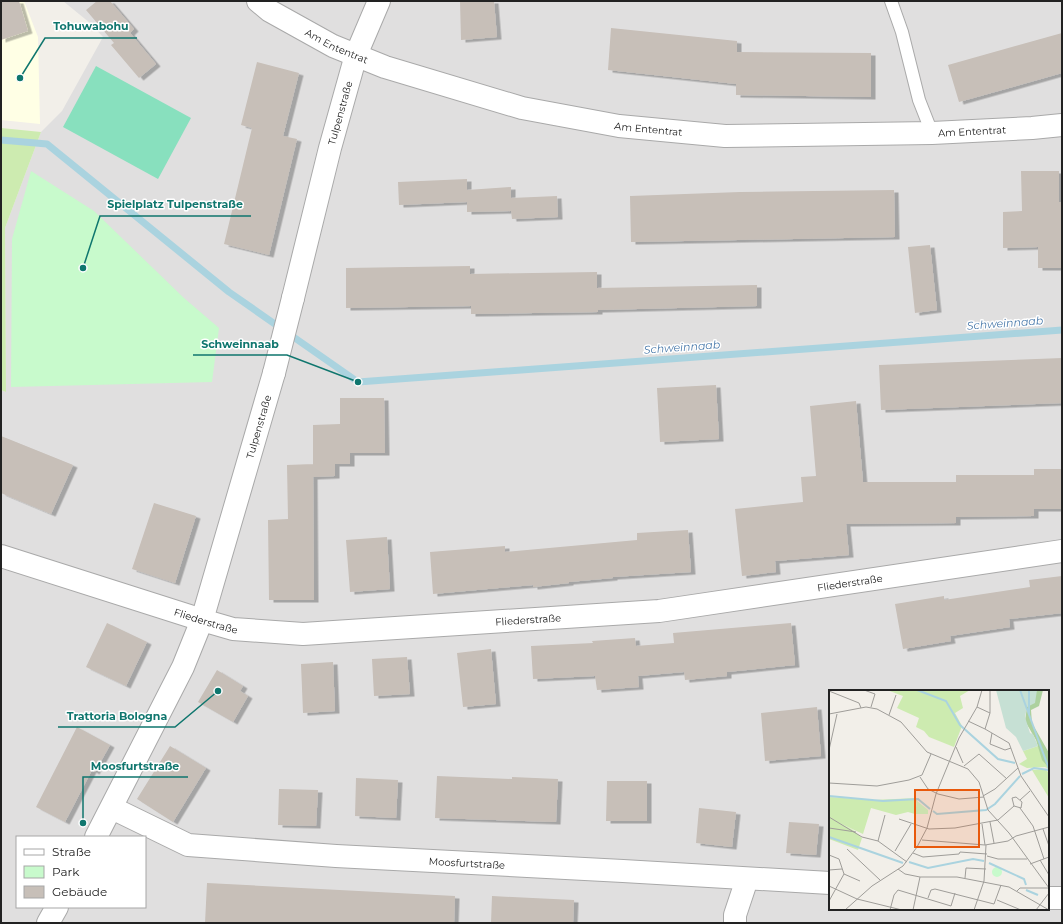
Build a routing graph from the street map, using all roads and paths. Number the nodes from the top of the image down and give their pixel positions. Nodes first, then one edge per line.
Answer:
1 (258, 1) edge
2 (379, 1) edge
3 (891, 1) edge
4 (356, 55) junction
5 (1062, 125) edge
6 (932, 133) junction
7 (1062, 551) edge
8 (1, 556) edge
9 (202, 620) junction
10 (112, 808) junction
11 (97, 836) edge
12 (747, 879) junction
13 (829, 883) edge
14 (1049, 898) edge
15 (1062, 898) edge
16 (56, 908) edge
17 (48, 923) edge
18 (735, 923) edge

1 - 4 street, Am Ententrat
2 - 4 street, Tulpenstraße
3 - 6 lane
4 - 6 street, Am Ententrat
4 - 9 street, Tulpenstraße
5 - 6 street, Am Ententrat
7 - 9 street, Fliederstraße
8 - 9 street, Fliederstraße
9 - 10 street, Tulpenstraße
10 - 11 street, Tulpenstraße
10 - 12 street, Moosfurtstraße
12 - 13 street, Moosfurtstraße
12 - 18 street
14 - 15 street
16 - 17 street

